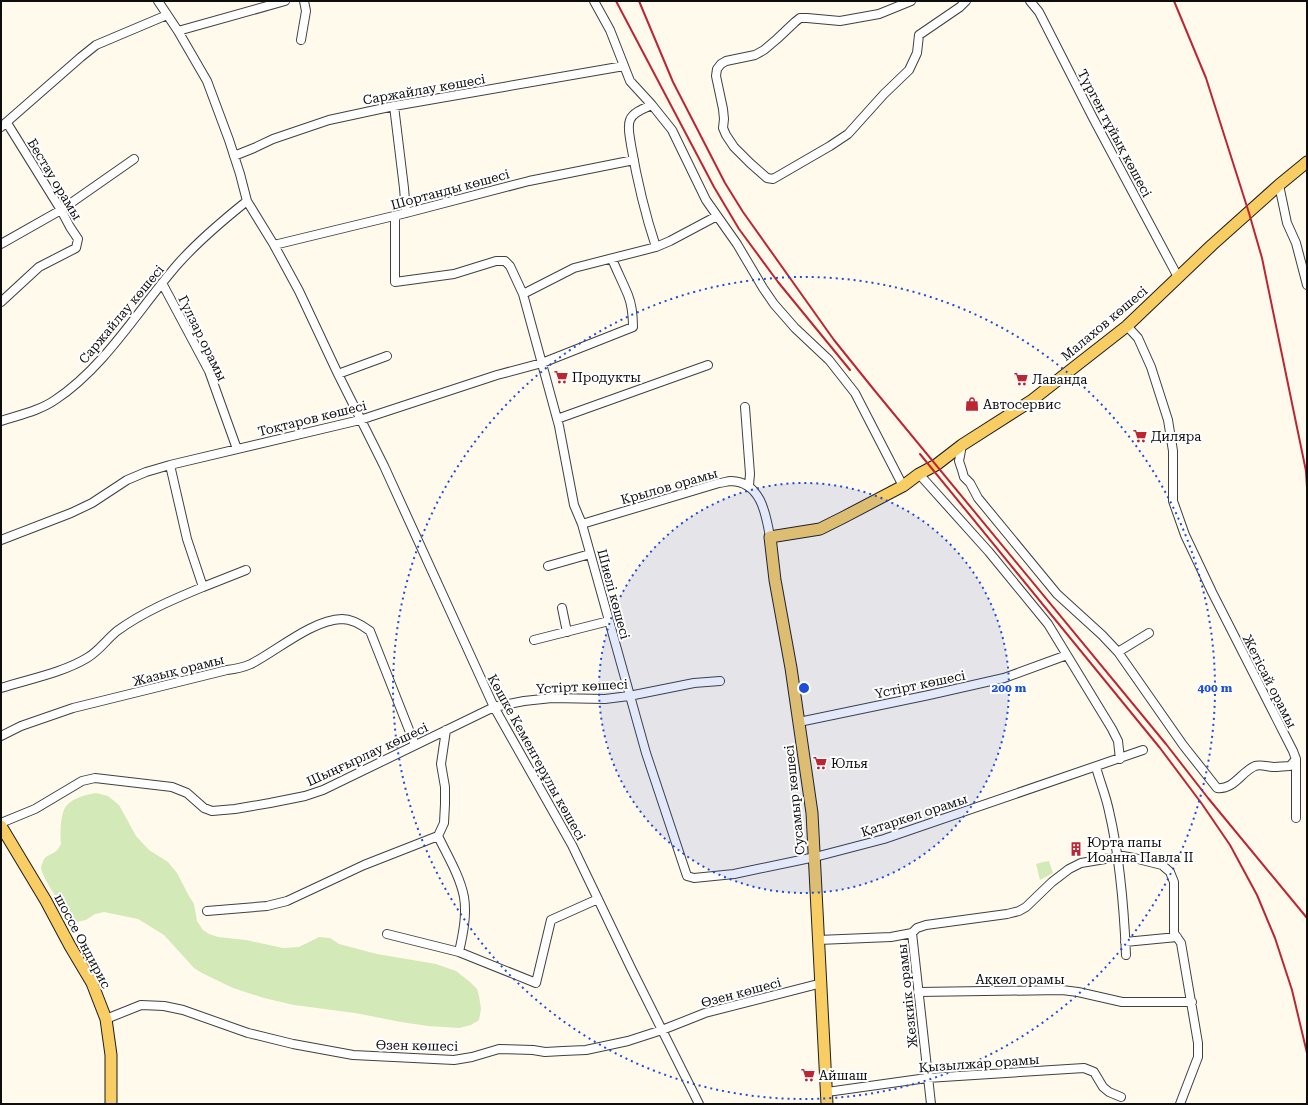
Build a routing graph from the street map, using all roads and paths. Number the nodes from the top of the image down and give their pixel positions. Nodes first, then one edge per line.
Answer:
1 (158, 1) edge
2 (285, 1) edge
3 (304, 1) edge
4 (594, 1) edge
5 (911, 1) edge
6 (966, 1) edge
7 (1030, 1) edge
8 (167, 15) junction
9 (178, 30) junction
10 (301, 40) dead end
11 (624, 66) junction
12 (652, 105) junction
13 (394, 106) junction
14 (4, 125) edge
15 (234, 156) junction
16 (134, 159) dead end
17 (634, 160) junction
18 (1307, 162) edge
19 (1279, 185) junction
20 (247, 201) junction
21 (61, 210) junction
22 (406, 214) junction
23 (395, 216) junction
24 (717, 216) junction
25 (1, 244) edge
26 (274, 245) junction
27 (656, 248) junction
28 (612, 259) junction
29 (1178, 276) junction
30 (162, 283) junction
31 (1307, 285) edge
32 (523, 294) junction
33 (1, 302) edge
34 (1127, 326) junction
35 (387, 356) dead end
36 (542, 363) junction
37 (708, 365) dead end
38 (338, 374) junction
39 (745, 407) dead end
40 (2, 418) edge
41 (557, 419) junction
42 (360, 420) junction
43 (962, 445) junction
44 (237, 449) junction
45 (170, 465) junction
46 (919, 474) junction
47 (748, 485) junction
48 (903, 486) junction
49 (582, 524) junction
50 (770, 537) junction
51 (1, 540) edge
52 (590, 554) junction
53 (548, 566) dead end
54 (246, 570) dead end
55 (203, 587) junction
56 (562, 608) dead end
57 (609, 621) junction
58 (567, 632) junction
59 (1149, 633) dead end
60 (534, 640) dead end
61 (1118, 652) junction
62 (1067, 655) junction
63 (720, 681) dead end
64 (1, 688) edge
65 (629, 696) junction
66 (494, 707) junction
67 (799, 722) junction
68 (446, 730) junction
69 (1, 736) edge
70 (415, 745) junction
71 (1143, 750) dead end
72 (1120, 759) junction
73 (1296, 759) junction
74 (1096, 767) junction
75 (1296, 818) dead end
76 (1, 824) edge
77 (438, 836) junction
78 (814, 857) junction
79 (1117, 857) junction
80 (710, 877) joint
81 (598, 899) junction
82 (207, 911) dead end
83 (912, 932) junction
84 (387, 934) dead end
85 (1177, 937) junction
86 (818, 940) junction
87 (1126, 942) junction
88 (459, 952) junction
89 (1126, 955) dead end
90 (822, 983) junction
91 (918, 992) junction
92 (1192, 1002) junction
93 (106, 1018) junction
94 (662, 1030) junction
95 (927, 1078) junction
96 (827, 1092) junction
97 (1121, 1097) dead end
98 (111, 1104) edge
99 (699, 1104) edge
100 (827, 1104) edge
101 (930, 1104) edge
102 (1180, 1104) edge

1 - 8 street, Көшке Кеменгерұлы көшесі
2 - 9 street
3 - 10 street
4 - 11 street
5 - 6 street
7 - 29 street, Түрген тұйық көшесі
8 - 9 street, Көшке Кеменгерұлы көшесі
8 - 14 street
9 - 15 street, Көшке Кеменгерұлы көшесі
11 - 12 street
11 - 13 street, Саржайлау көшесі
12 - 17 street
12 - 24 street
13 - 15 street, Саржайлау көшесі
13 - 22 street
14 - 21 street, Бестау орамы
15 - 20 street, Көшке Кеменгерұлы көшесі
16 - 21 street
17 - 22 street, Шортанды көшесі
17 - 27 street
18 - 19 main road, Малахов көшесі
19 - 29 main road, Малахов көшесі
19 - 31 street
20 - 26 street, Көшке Кеменгерұлы көшесі
20 - 30 street, Саржайлау көшесі
21 - 25 street
21 - 33 street, Бестау орамы
22 - 23 street, Шортанды көшесі
23 - 26 street, Шортанды көшесі
23 - 32 street, Шиелі көшесі
24 - 27 street
24 - 48 street
26 - 38 street, Көшке Кеменгерұлы көшесі
27 - 28 street
28 - 32 street
28 - 36 street, Тоқтаров көшесі
29 - 34 main road, Малахов көшесі
30 - 40 street, Саржайлау көшесі
30 - 44 street, Гүлзар орамы
32 - 36 street, Шиелі көшесі
34 - 43 main road, Малахов көшесі
34 - 73 street, Жетісай орамы
35 - 38 street
36 - 41 street, Шиелі көшесі
36 - 42 street, Тоқтаров көшесі
37 - 41 street
38 - 42 street, Көшке Кеменгерұлы көшесі
39 - 47 street
41 - 49 street, Шиелі көшесі
42 - 44 street, Тоқтаров көшесі
42 - 66 street, Көшке Кеменгерұлы көшесі
43 - 46 main road, Малахов көшесі
43 - 61 street
44 - 45 street, Тоқтаров көшесі
45 - 51 street, Тоқтаров көшесі
45 - 55 street
46 - 48 main road, Малахов көшесі
46 - 62 street
47 - 49 street, Крылов орамы
47 - 50 street, Сусамыр көшесі
48 - 50 main road, Малахов көшесі
49 - 52 street, Шиелі көшесі
50 - 67 main road, Сусамыр көшесі
52 - 53 street
52 - 57 street, Шиелі көшесі
54 - 55 street
55 - 64 street
56 - 58 street
57 - 58 street
57 - 65 street, Шиелі көшесі
58 - 60 street
59 - 61 street
61 - 73 street
62 - 67 street, Үстірт көшесі
62 - 72 street
63 - 65 street, Үстірт көшесі
65 - 66 street, Үстірт көшесі
65 - 80 street, Шиелі көшесі
66 - 68 street, Шыңғырлау көшесі
66 - 81 street, Көшке Кеменгерұлы көшесі
67 - 78 main road, Сусамыр көшесі
68 - 70 street, Шыңғырлау көшесі
68 - 77 street
69 - 70 street, Жазық орамы
70 - 76 street, Шыңғырлау көшесі
71 - 72 street, Қатаркөл орамы
72 - 74 street, Қатаркөл орамы
73 - 75 street
74 - 78 street, Қатаркөл орамы
74 - 79 street
76 - 93 main road, шоссе Ондирис
77 - 82 street
77 - 88 street
78 - 80 street, Қатаркөл орамы
78 - 86 main road, Сусамыр көшесі
79 - 83 street
79 - 85 street
79 - 87 street
81 - 88 street
81 - 94 street, Көшке Кеменгерұлы көшесі
83 - 86 street
83 - 91 street, Жезкиік орамы
84 - 88 street
85 - 87 street
85 - 92 street
86 - 90 main road, Сусамыр көшесі
87 - 89 street
90 - 94 street, Өзен көшесі
90 - 96 main road, Сусамыр көшесі
91 - 92 street, Ақкөл орамы
91 - 95 street, Жезкиік орамы
92 - 102 street
93 - 94 street, Өзен көшесі
93 - 98 main road, шоссе Ондирис
94 - 99 street, Көшке Кеменгерұлы көшесі
95 - 96 street, Қызылжар орамы
95 - 97 street, Қызылжар орамы
95 - 101 street, Жезкиік орамы
96 - 100 main road, Сусамыр көшесі

